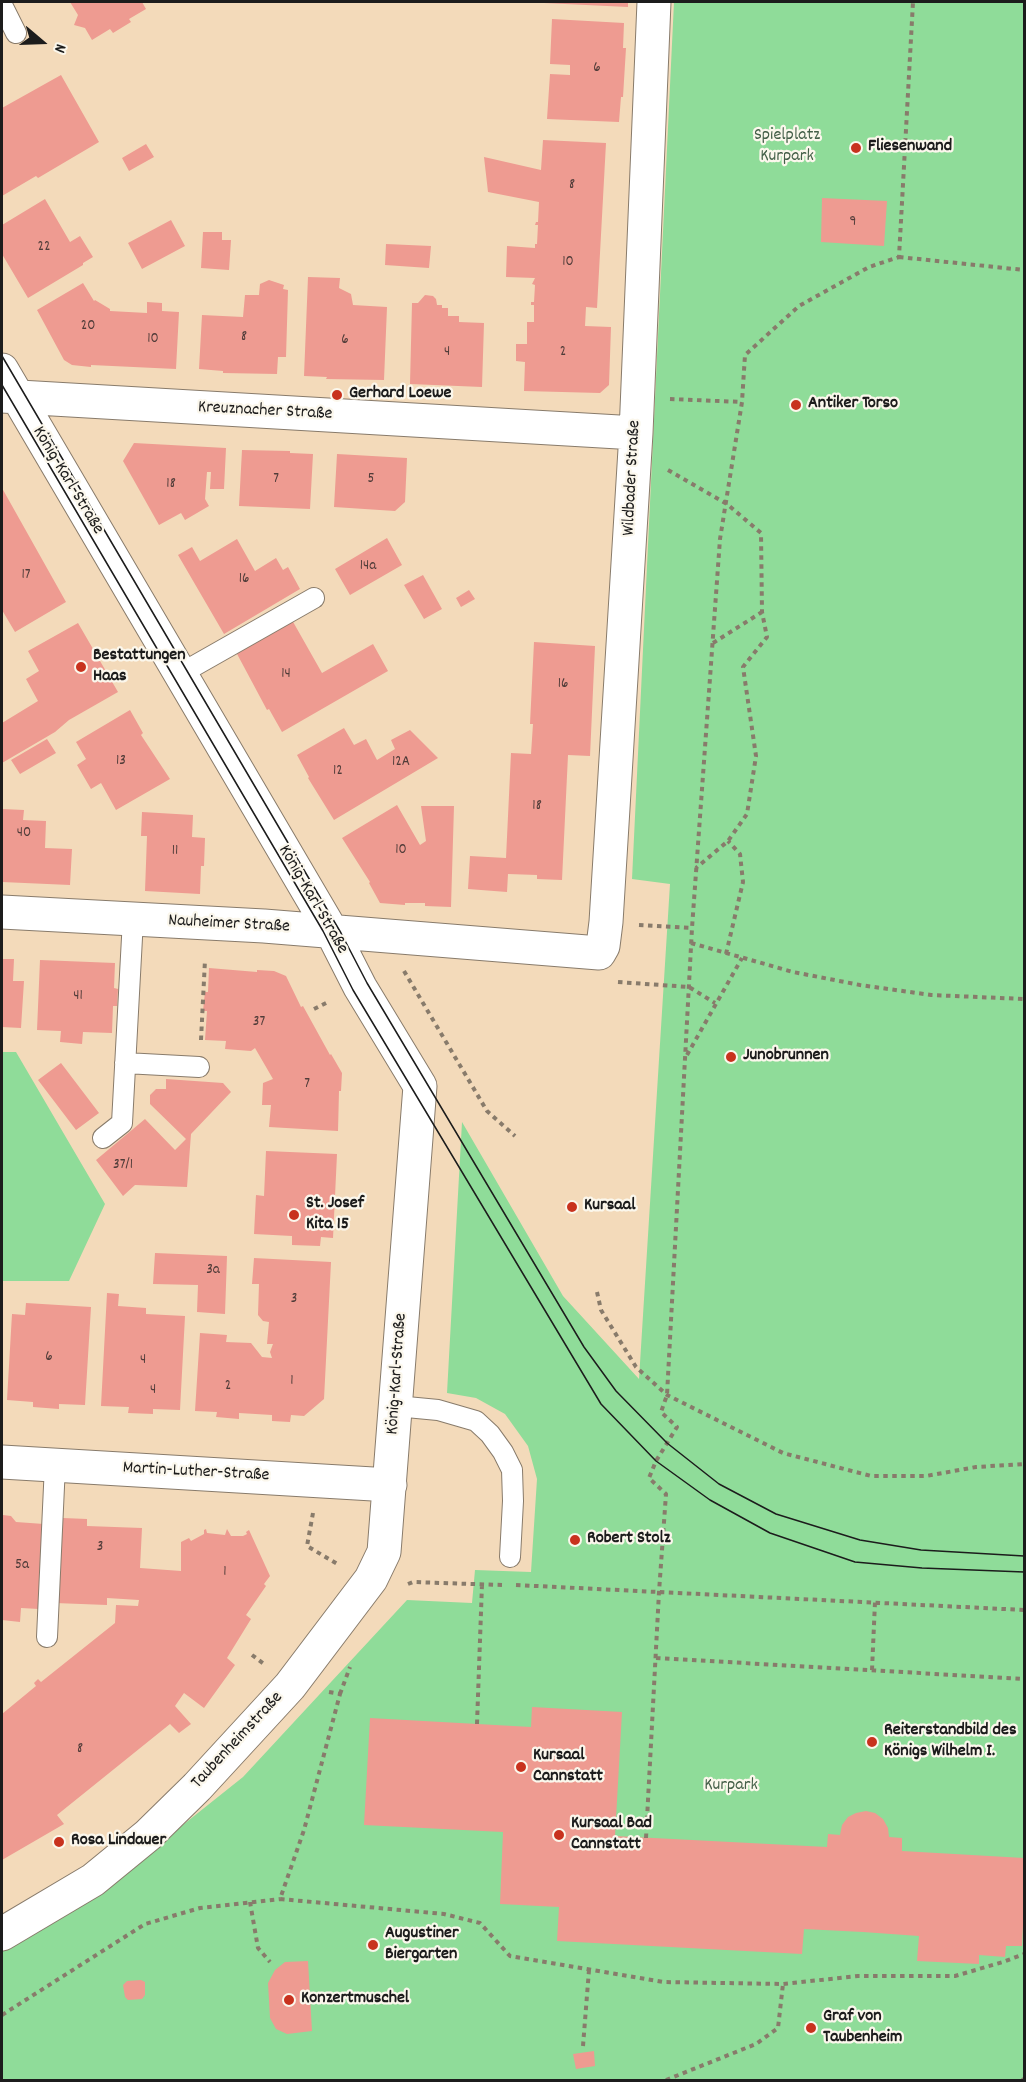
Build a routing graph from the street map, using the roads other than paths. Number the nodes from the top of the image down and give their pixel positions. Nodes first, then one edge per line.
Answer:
1 (654, 2) edge
2 (2, 5) edge
3 (16, 33) dead end
4 (7, 388) edge
5 (636, 433) junction
6 (315, 598) dead end
7 (180, 674) junction
8 (2, 912) edge
9 (133, 920) junction
10 (332, 932) junction
11 (604, 952) joint
12 (125, 1063) junction
13 (199, 1067) road end
14 (102, 1138) dead end
15 (396, 1406) junction
16 (2, 1462) edge
17 (55, 1465) junction
18 (390, 1485) junction
19 (510, 1557) dead end
20 (47, 1637) dead end
21 (2, 1934) edge

1 - 5 street, Wildbader Straße
2 - 3 lane
4 - 5 street, Kreuznacher Straße
4 - 7 street, König-Karl-Straße
5 - 11 street, Wildbader Straße
6 - 7 lane
7 - 10 street, König-Karl-Straße
8 - 9 street, Nauheimer Straße
9 - 10 street, Nauheimer Straße
9 - 12 lane
10 - 11 street, Nauheimer Straße
10 - 15 street, König-Karl-Straße
12 - 13 lane
12 - 14 lane
15 - 18 street, König-Karl-Straße
15 - 19 lane
16 - 17 street, Martin-Luther-Straße
17 - 18 street, Martin-Luther-Straße
17 - 20 lane
18 - 21 street, Taubenheimstraße

